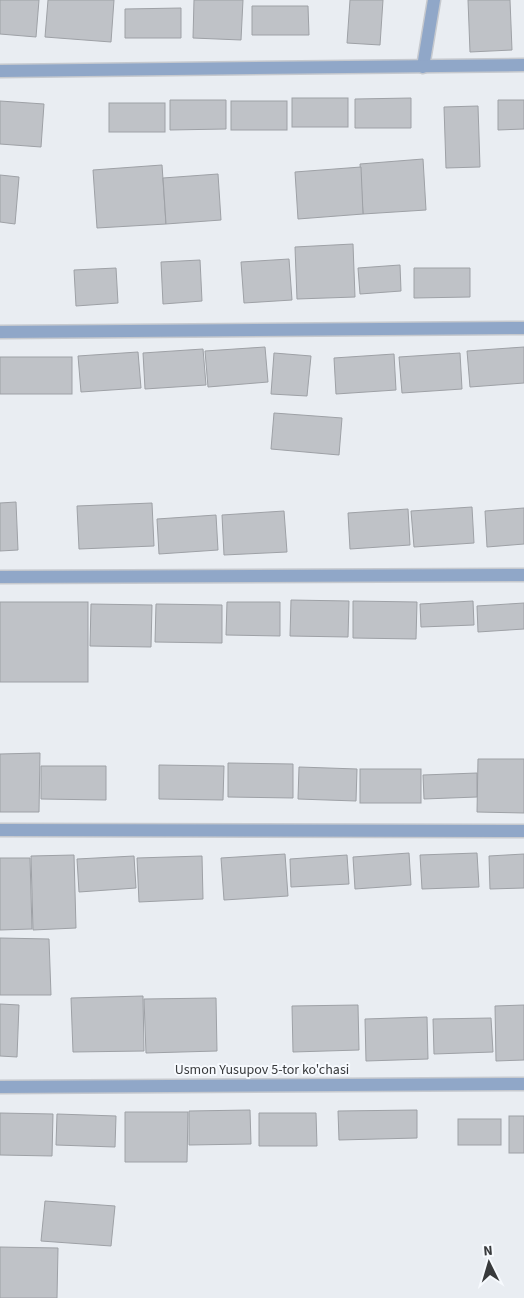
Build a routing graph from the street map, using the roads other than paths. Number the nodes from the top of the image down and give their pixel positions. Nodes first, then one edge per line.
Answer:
1 (434, 0) edge
2 (524, 65) edge
3 (423, 67) junction
4 (0, 71) edge
5 (524, 328) edge
6 (0, 332) edge
7 (524, 576) edge
8 (0, 577) edge
9 (0, 830) edge
10 (524, 831) edge
11 (524, 1084) edge
12 (0, 1087) edge

1 - 3 street
2 - 3 street
3 - 4 street
5 - 6 street
7 - 8 street
9 - 10 street
11 - 12 street, Usmon Yusupov 5-tor ko'chasi

